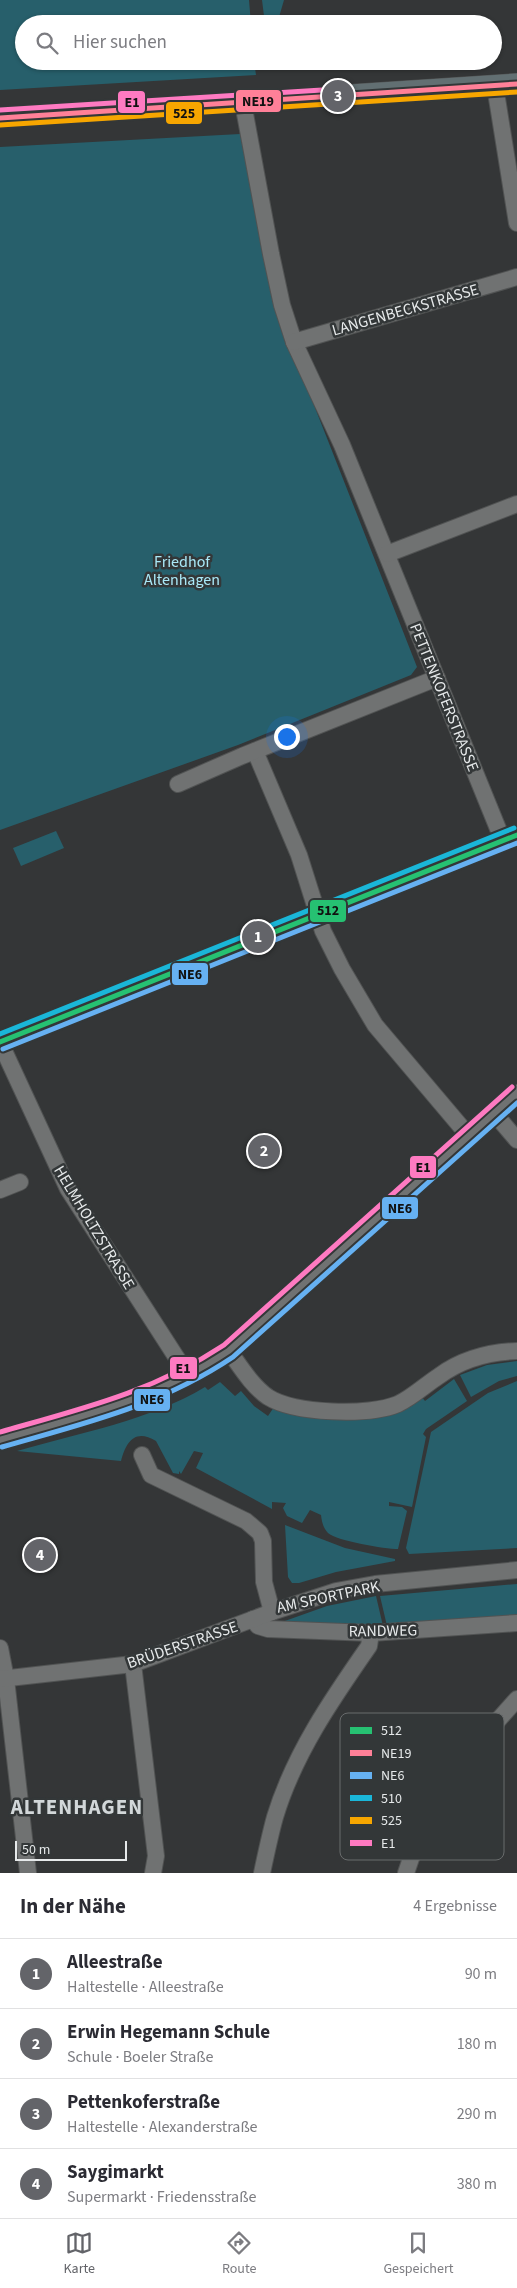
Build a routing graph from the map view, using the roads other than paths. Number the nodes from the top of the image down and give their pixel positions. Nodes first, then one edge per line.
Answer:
1 (517, 84) edge
2 (495, 86) junction
3 (243, 102) junction
4 (0, 118) edge
5 (517, 223) edge
6 (517, 277) edge
7 (294, 342) junction
8 (517, 504) edge
9 (387, 554) junction
10 (437, 678) junction
11 (255, 751) junction
12 (178, 784) dead end
13 (510, 838) edge
14 (317, 913) junction
15 (0, 1042) edge
16 (517, 1093) edge
17 (494, 1113) junction
18 (468, 1135) junction
19 (517, 1140) edge
20 (20, 1182) dead end
21 (0, 1190) edge
22 (228, 1351) junction
23 (517, 1351) edge
24 (189, 1377) junction
25 (0, 1440) edge
26 (142, 1455) dead end
27 (517, 1570) edge
28 (272, 1612) junction
29 (253, 1619) junction
30 (517, 1623) edge
31 (371, 1632) junction
32 (0, 1648) edge
33 (133, 1664) junction
34 (3, 1679) edge
35 (517, 1699) edge
36 (504, 1714) edge
37 (411, 1860) edge
38 (28, 1873) edge
39 (154, 1873) edge
40 (262, 1873) edge
41 (406, 1873) edge

1 - 2 main road
2 - 3 main road
2 - 5 street
3 - 4 main road
3 - 7 street, PETTENKOFERSTRASSE
6 - 7 street, LANGENBECKSTRASSE
7 - 9 street, PETTENKOFERSTRASSE
8 - 9 street
9 - 10 street, PETTENKOFERSTRASSE
10 - 11 street
10 - 13 street, PETTENKOFERSTRASSE
11 - 12 street
11 - 14 street
13 - 14 street
14 - 15 street
14 - 18 street
15 - 24 street, HELMHOLTZSTRASSE
16 - 17 street
17 - 18 street
17 - 19 street
18 - 22 street
20 - 21 street
22 - 23 street
22 - 24 street
24 - 25 street
26 - 28 street, AM SPORTPARK
27 - 28 street, AM SPORTPARK
28 - 29 street, BRÜDERSTRASSE
29 - 31 street, RANDWEG
29 - 33 street, BRÜDERSTRASSE
30 - 31 street, RANDWEG
31 - 40 street
32 - 34 street
33 - 34 street, BRÜDERSTRASSE
33 - 39 street
34 - 38 street
35 - 36 street
37 - 41 street

